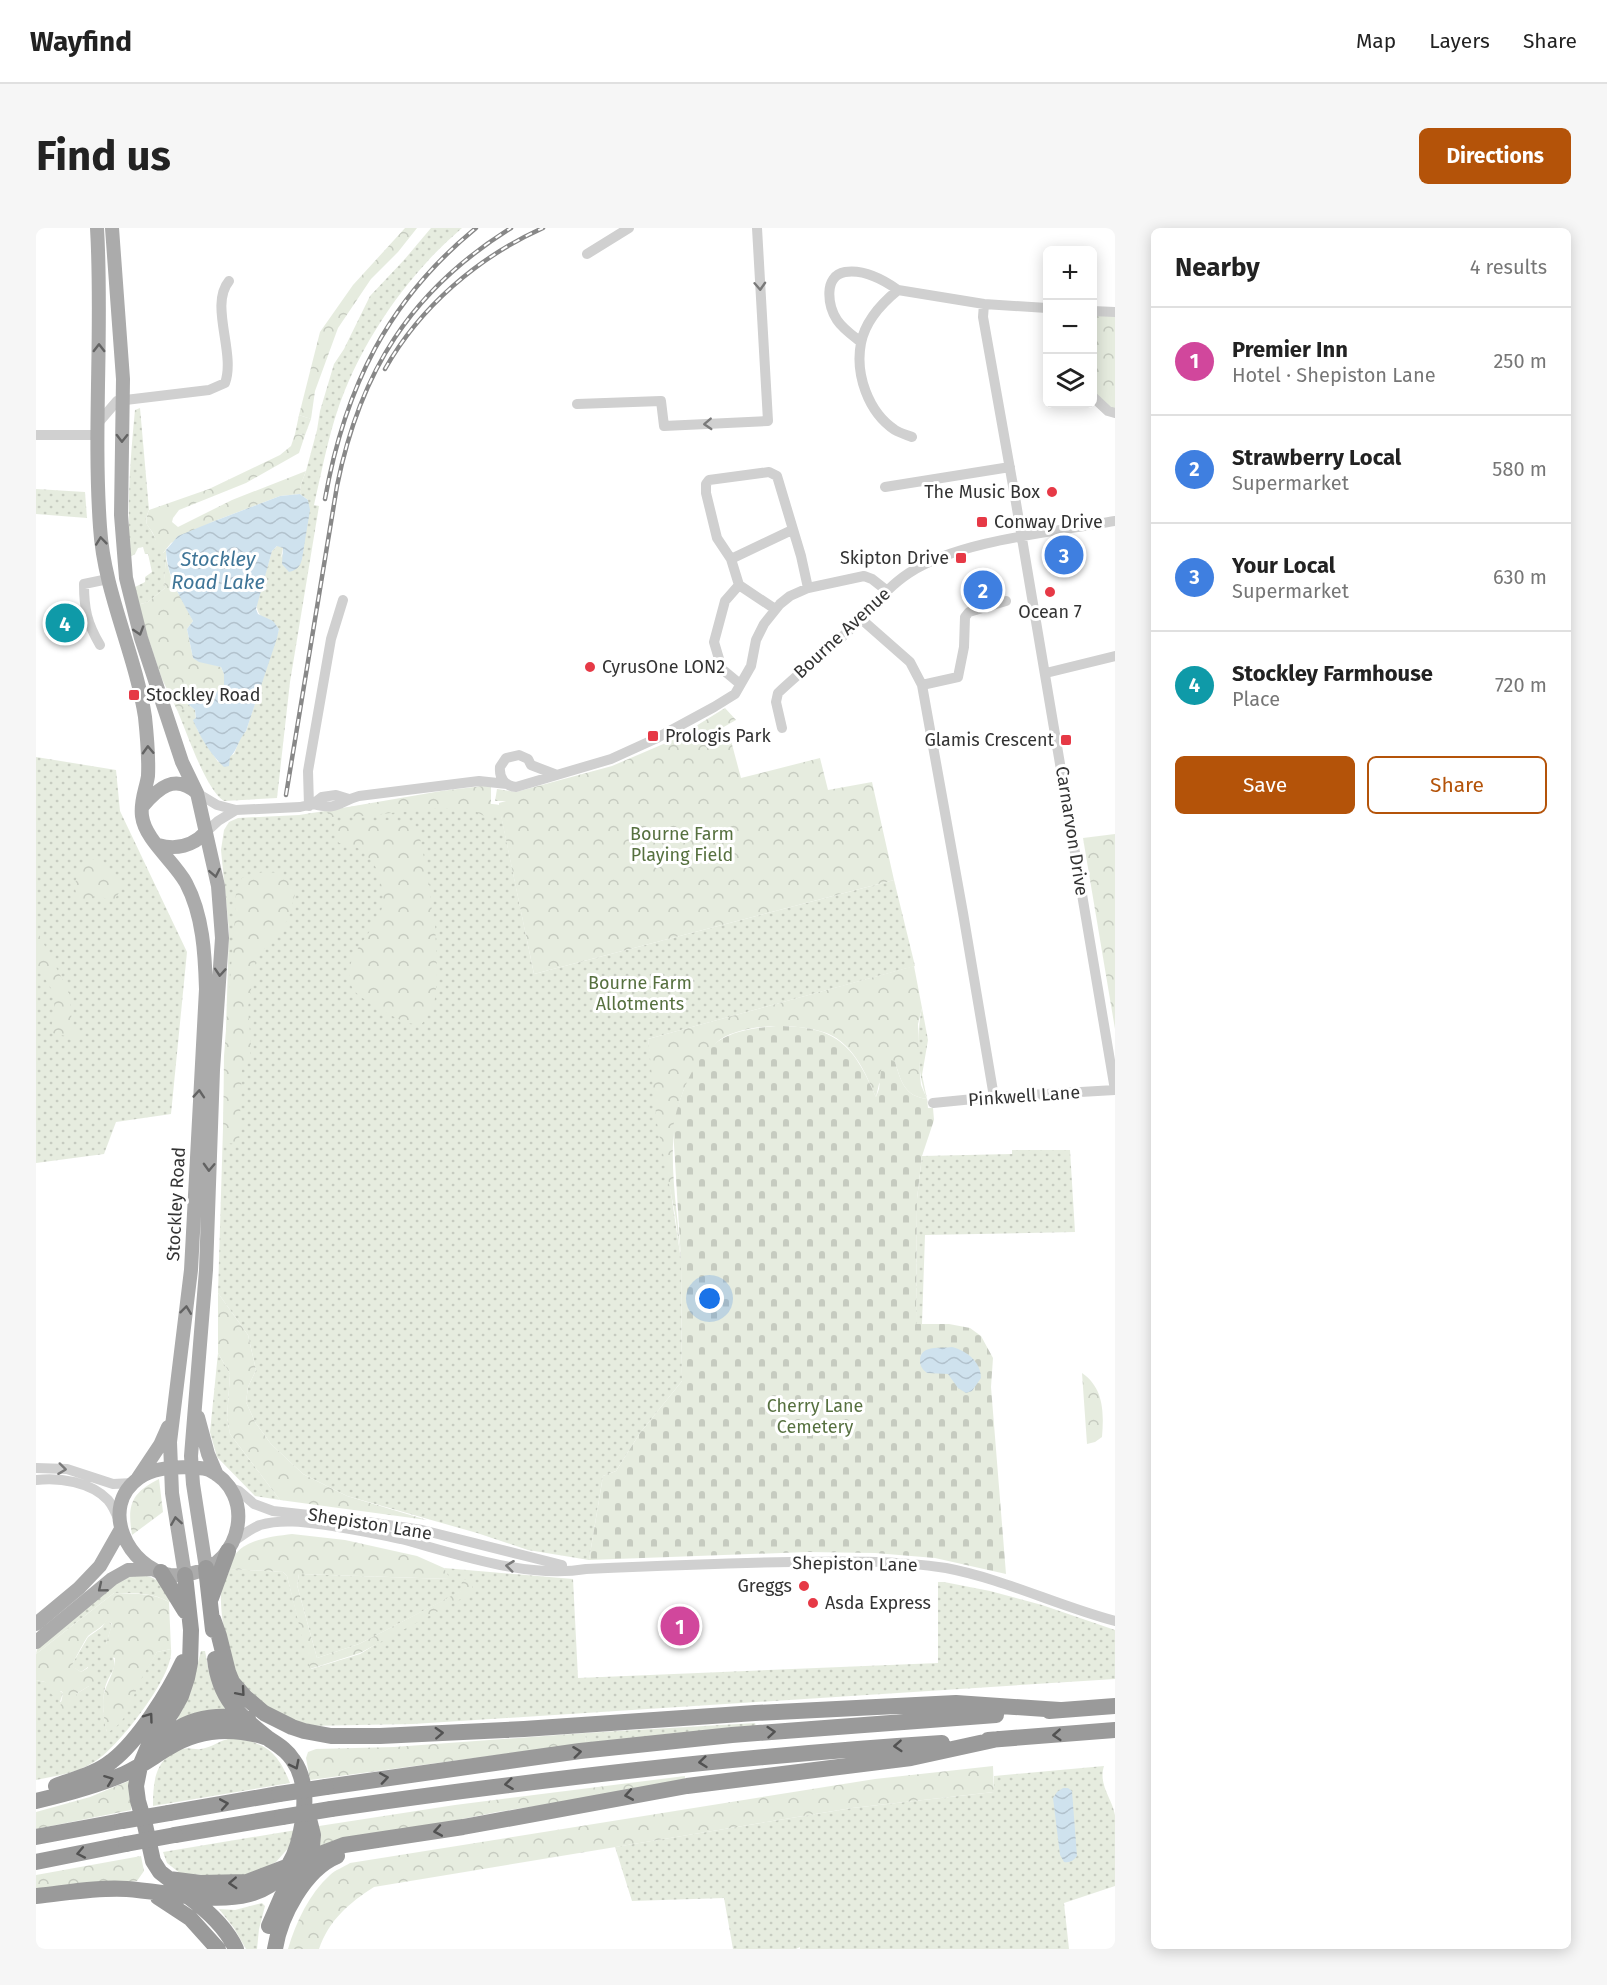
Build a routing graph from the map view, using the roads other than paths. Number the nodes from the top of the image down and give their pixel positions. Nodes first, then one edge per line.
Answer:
1 (97, 228) edge
2 (112, 228) edge
3 (629, 228) edge
4 (757, 228) edge
5 (587, 255) dead end
6 (228, 281) dead end
7 (898, 290) junction
8 (984, 303) junction
9 (1043, 308) edge
10 (1097, 311) edge
11 (1115, 312) edge
12 (861, 342) junction
13 (123, 400) junction
14 (1097, 401) edge
15 (578, 404) dead end
16 (1115, 413) edge
17 (98, 429) junction
18 (36, 435) edge
19 (912, 437) dead end
20 (1010, 467) junction
21 (885, 487) dead end
22 (1115, 521) edge
23 (792, 530) junction
24 (1022, 538) junction
25 (731, 559) junction
26 (108, 579) junction
27 (739, 585) junction
28 (808, 588) junction
29 (886, 590) junction
30 (343, 600) dead end
31 (1006, 601) dead end
32 (777, 606) junction
33 (860, 618) junction
34 (100, 645) dead end
35 (1115, 656) edge
36 (1046, 673) junction
37 (740, 684) junction
38 (922, 685) junction
39 (782, 728) dead end
40 (531, 765) junction
41 (500, 773) junction
42 (557, 775) junction
43 (479, 781) junction
44 (507, 784) junction
45 (525, 784) junction
46 (197, 793) junction
47 (311, 805) junction
48 (142, 808) junction
49 (236, 810) junction
50 (206, 832) junction
51 (158, 845) junction
52 (1115, 1090) edge
53 (994, 1097) junction
54 (933, 1103) dead end
55 (195, 1403) junction
56 (172, 1412) junction
57 (191, 1467) junction
58 (36, 1468) edge
59 (170, 1468) junction
60 (217, 1475) junction
61 (38, 1480) edge
62 (135, 1481) junction
63 (228, 1487) junction
64 (120, 1525) junction
65 (231, 1547) junction
66 (206, 1568) junction
67 (586, 1569) junction
68 (158, 1571) junction
69 (185, 1575) junction
70 (211, 1598) junction
71 (213, 1619) junction
72 (1115, 1622) edge
73 (36, 1623) edge
74 (190, 1623) junction
75 (36, 1642) edge
76 (190, 1647) junction
77 (1115, 1706) edge
78 (1060, 1710) junction
79 (245, 1718) junction
80 (1115, 1730) edge
81 (380, 1736) junction
82 (269, 1738) junction
83 (998, 1739) junction
84 (147, 1762) junction
85 (36, 1795) edge
86 (36, 1801) edge
87 (304, 1802) junction
88 (36, 1837) edge
89 (394, 1839) junction
90 (307, 1859) junction
91 (36, 1862) edge
92 (289, 1866) junction
93 (169, 1879) junction
94 (149, 1892) junction
95 (36, 1896) edge
96 (189, 1897) junction
97 (218, 1949) edge
98 (236, 1949) edge
99 (264, 1949) edge
100 (275, 1949) edge

17 -> 1 main road, Stockley Road
2 - 13 main road, Stockley Road
3 - 5 street
4 -> 15 street
6 - 13 street
7 - 8 street
7 - 12 street
7 - 12 street
8 - 9 street
8 - 20 street
10 - 11 street
12 - 19 street
13 - 17 street
13 -> 46 main road, Stockley Road
14 - 16 street
17 - 18 street
26 -> 17 main road, Stockley Road
20 - 21 street
20 - 24 street
22 - 24 street, Bourne Avenue
23 - 25 street
23 - 25 street
23 - 28 street
24 - 29 street, Bourne Avenue
24 - 36 street, Carnarvon Drive
25 - 27 street
26 - 34 street
48 -> 26 main road, Stockley Road
27 - 32 street
27 - 37 street
28 - 29 street
28 - 32 street
29 - 33 street, Bourne Avenue
30 - 47 street
31 - 38 street
32 - 37 street
33 - 38 street
33 - 39 street, Bourne Avenue
35 - 36 street
36 - 52 street, Carnarvon Drive
37 - 42 street
38 - 53 street
40 - 41 street
40 - 42 street
40 - 45 street
41 - 43 street
41 - 44 street
42 - 45 street
43 - 44 street
43 - 47 street
44 - 45 street
46 - 48 main road
46 - 49 street
46 - 50 main road, Stockley Road
47 - 49 street
48 - 51 main road, Stockley Road
49 - 50 street
50 - 51 main road
50 -> 55 main road, Stockley Road
56 -> 51 main road, Stockley Road
52 - 53 street, Pinkwell Lane
53 - 54 street, Pinkwell Lane
55 - 57 main road, Stockley Road
55 - 60 main road
56 - 59 main road, Stockley Road
56 - 62 main road
57 - 59 main road
57 - 60 main road
57 - 66 main road, Stockley Road
58 -> 62 street
59 - 62 main road
69 -> 59 main road, Stockley Road
60 - 63 main road
61 - 64 street
62 - 64 main road
63 - 65 main road
63 - 67 street, Shepiston Lane
64 - 68 main road
64 - 73 main road
65 - 66 main road
67 -> 65 street, Shepiston Lane
65 - 70 highway
66 - 69 main road
66 - 70 highway
67 - 72 street, Shepiston Lane
68 - 69 main road
68 - 74 highway
68 -> 75 main road
69 - 74 highway
70 - 71 highway
71 - 79 highway
71 -> 81 highway
74 - 76 highway
76 - 84 highway
85 -> 76 highway
77 - 78 highway
81 -> 78 highway
88 -> 78 highway, bridge
79 - 81 highway
79 - 82 highway
79 - 84 highway
80 -> 83 highway
82 - 84 highway
82 -> 87 highway
83 -> 89 highway
83 -> 91 highway, bridge
86 -> 84 highway
84 - 93 highway
87 - 90 highway
87 - 92 highway
89 - 90 highway
89 - 100 highway
90 - 92 highway
90 - 99 highway
92 -> 93 highway
92 - 96 highway
93 - 96 highway
94 - 95 highway
94 - 96 highway
94 - 97 highway
96 - 98 highway

